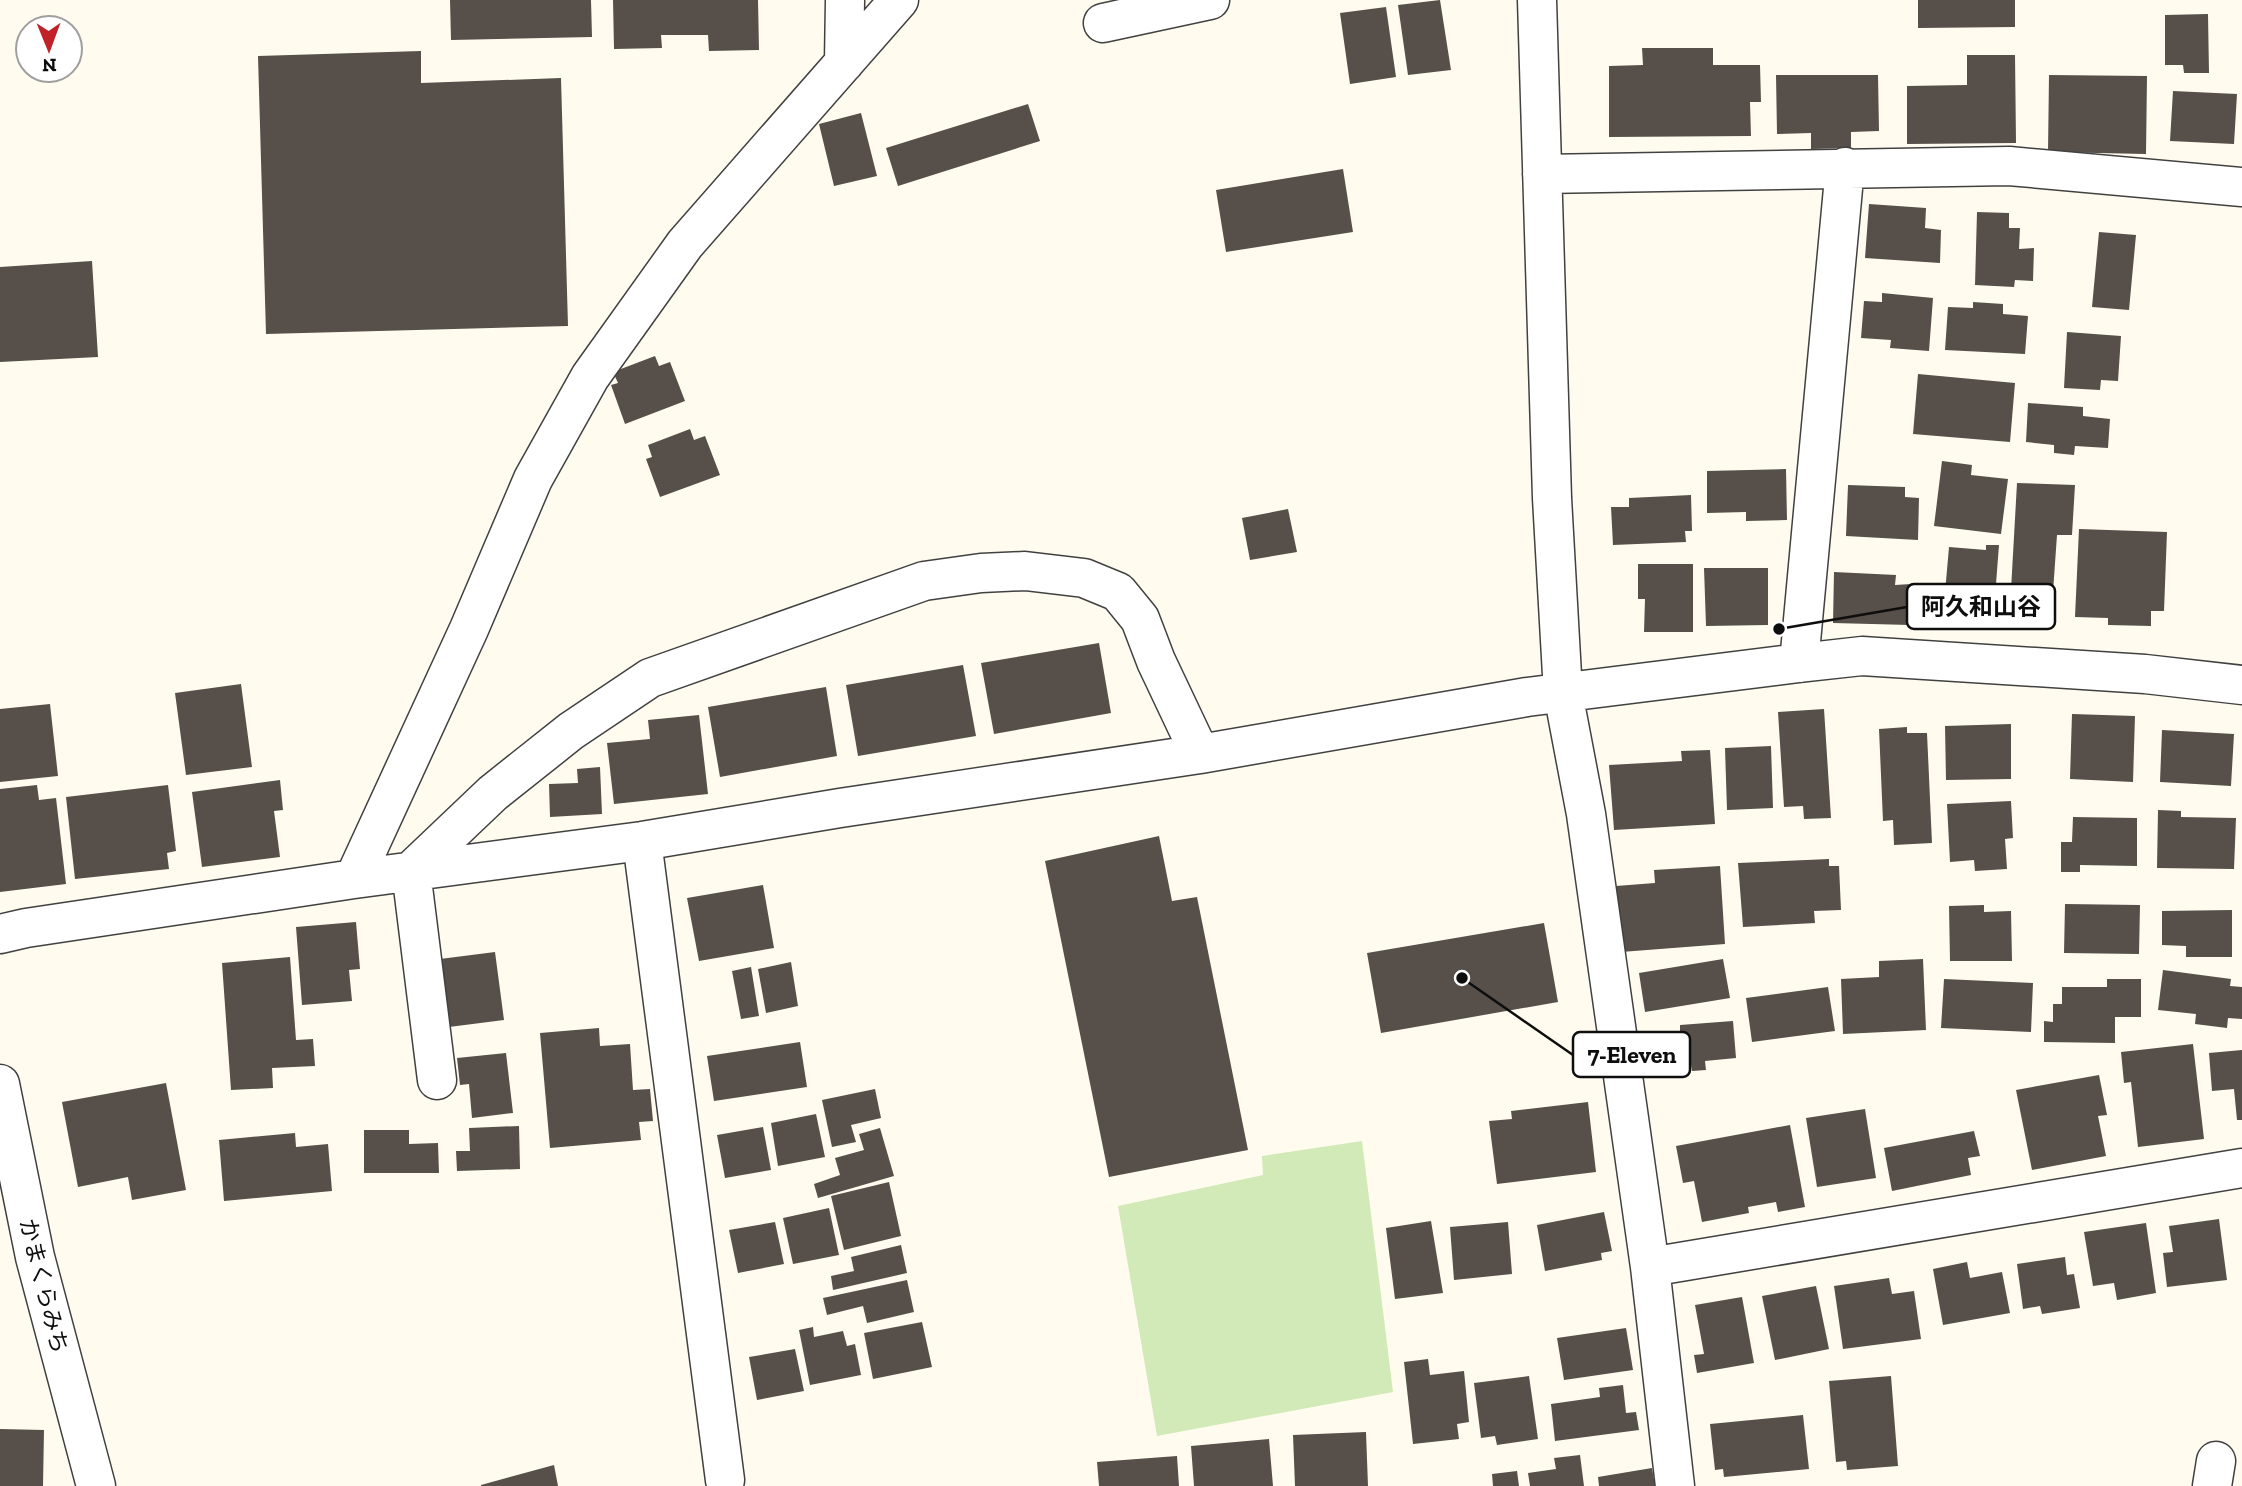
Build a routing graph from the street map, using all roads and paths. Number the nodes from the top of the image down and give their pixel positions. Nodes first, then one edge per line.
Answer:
1 (845, 0) edge
2 (900, 0) edge
3 (1210, 0) edge
4 (1537, 0) edge
5 (1103, 23) dead end
6 (844, 63) junction
7 (1845, 167) junction
8 (1542, 174) junction
9 (2242, 187) edge
10 (1799, 663) junction
11 (2242, 685) edge
12 (1563, 693) junction
13 (1200, 754) junction
14 (642, 841) junction
15 (411, 871) junction
16 (354, 879) junction
17 (0, 934) edge
18 (437, 1080) dead end
19 (0, 1084) edge
20 (2242, 1168) edge
21 (1650, 1267) junction
22 (725, 1479) dead end
23 (96, 1486) edge
24 (1675, 1486) edge

1 - 6 street
2 - 6 street
3 - 5 street
4 - 8 street
6 - 16 street
7 - 8 street
7 - 9 street
7 - 10 street
8 - 12 street
10 - 11 street
10 - 12 street
12 - 13 street
12 - 21 street
13 - 14 street
13 - 15 street
14 - 15 street
14 - 22 street
15 - 16 street
15 - 18 street
16 - 17 street
19 - 23 street, かまくらみち
20 - 21 street
21 - 24 street

